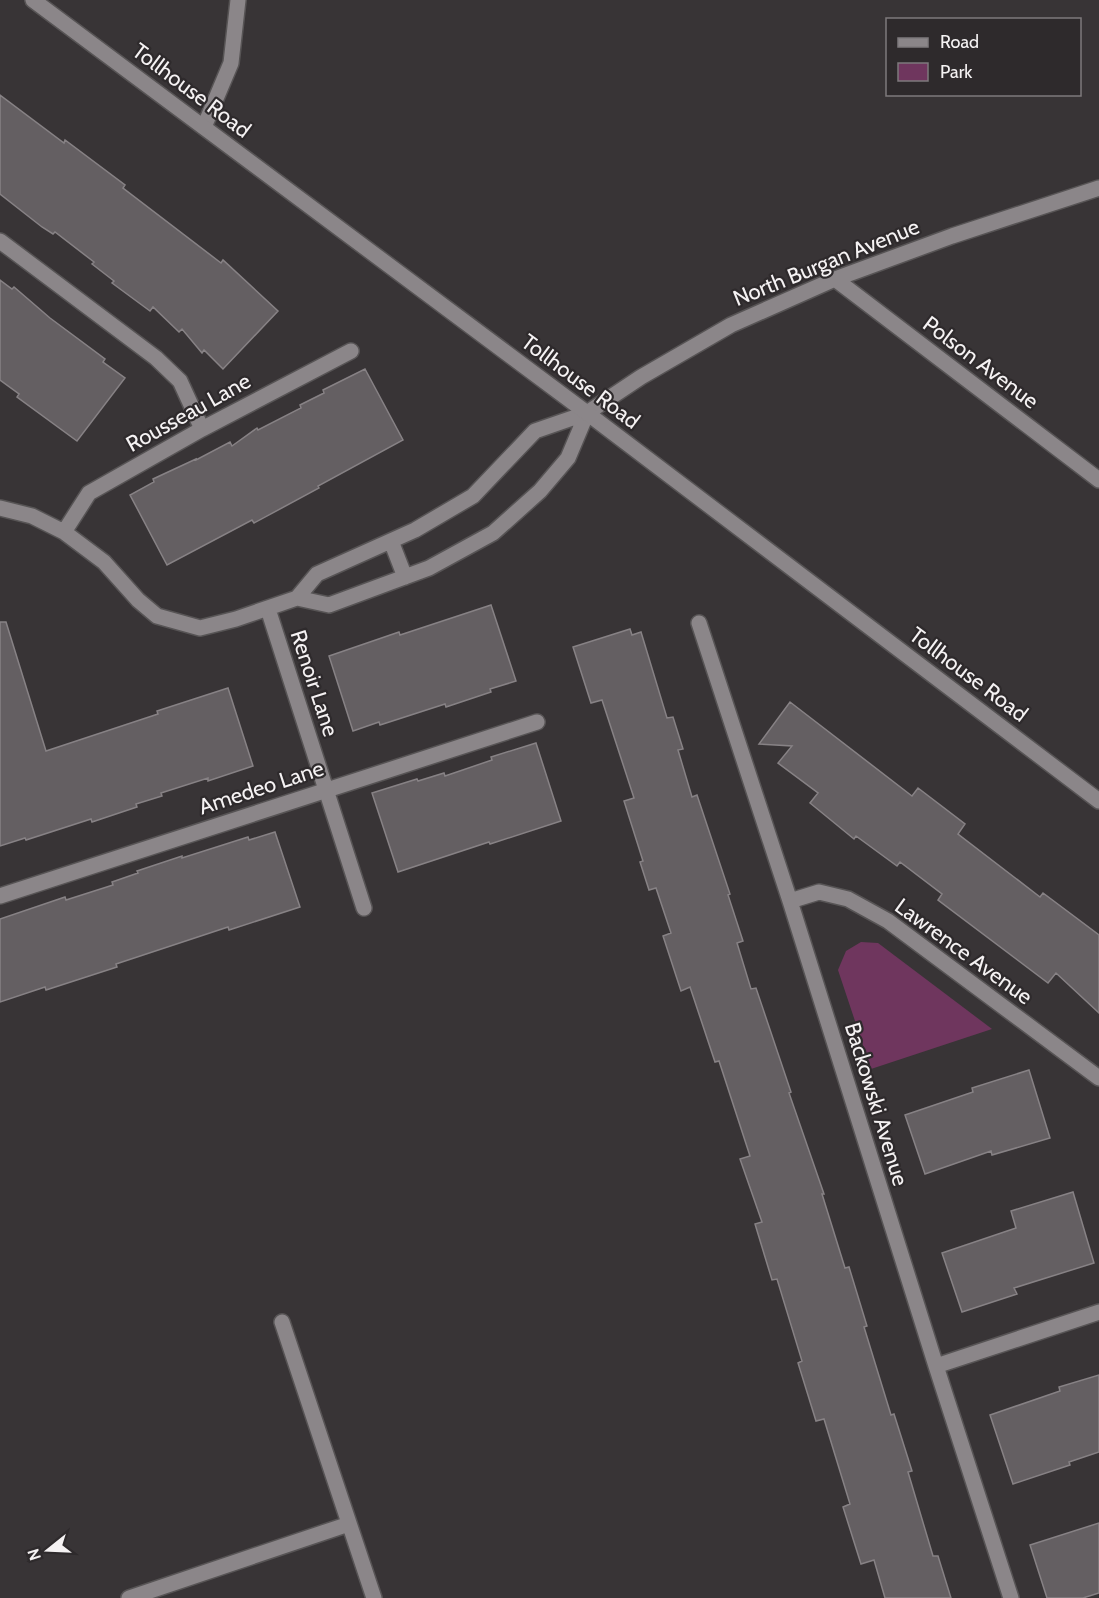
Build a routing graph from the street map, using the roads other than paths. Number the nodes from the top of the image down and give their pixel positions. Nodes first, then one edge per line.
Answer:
1 (33, 0) edge
2 (238, 0) edge
3 (204, 127) junction
4 (1099, 188) edge
5 (0, 241) edge
6 (835, 279) junction
7 (351, 351) dead end
8 (587, 413) junction
9 (202, 429) junction
10 (1099, 480) edge
11 (0, 508) edge
12 (64, 532) junction
13 (391, 542) junction
14 (405, 577) junction
15 (297, 598) junction
16 (268, 609) junction
17 (699, 623) dead end
18 (537, 722) dead end
19 (326, 790) junction
20 (1099, 801) edge
21 (0, 896) edge
22 (790, 901) junction
23 (364, 908) dead end
24 (1099, 1078) edge
25 (1099, 1312) edge
26 (282, 1322) dead end
27 (936, 1366) junction
28 (349, 1524) junction
29 (129, 1598) edge
30 (374, 1598) edge
31 (1011, 1598) edge

1 - 3 street, Tollhouse Road
2 - 3 street
3 - 8 street, Tollhouse Road
4 - 6 street, North Burgan Avenue
5 - 9 street
6 - 8 street, North Burgan Avenue
6 - 10 street, Polson Avenue
7 - 9 street, Rousseau Lane
8 - 13 street, North Burgan Avenue
8 - 14 street
8 - 20 street, Tollhouse Road
9 - 12 street, Rousseau Lane
11 - 12 street
12 - 16 street
13 - 14 street
13 - 15 street, North Burgan Avenue
14 - 15 street
15 - 16 street
16 - 19 street, Renoir Lane
17 - 22 street, Backowski Avenue
18 - 19 street, Amedeo Lane
19 - 21 street, Amedeo Lane
19 - 23 street, Renoir Lane
22 - 24 street, Lawrence Avenue
22 - 27 street, Backowski Avenue
25 - 27 street
26 - 28 street
27 - 31 street, Backowski Avenue
28 - 29 street
28 - 30 street

